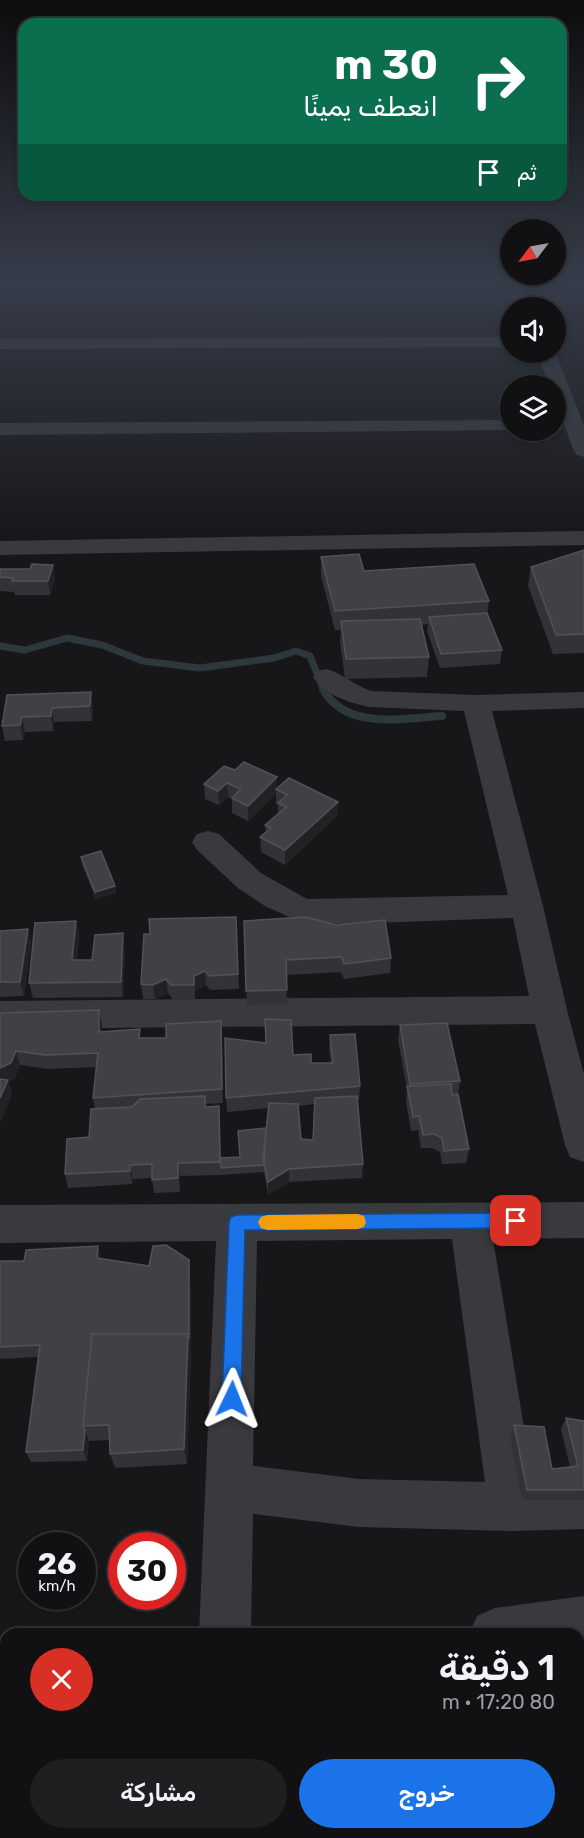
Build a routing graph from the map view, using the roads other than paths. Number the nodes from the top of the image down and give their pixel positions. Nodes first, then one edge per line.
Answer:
1 (500, 426) edge
2 (0, 429) edge
3 (566, 429) edge
4 (584, 452) edge
5 (584, 538) edge
6 (0, 548) edge
7 (326, 676) dead end
8 (584, 700) edge
9 (476, 703) junction
10 (208, 842) dead end
11 (527, 906) junction
12 (549, 1010) junction
13 (0, 1015) edge
14 (584, 1145) edge
15 (584, 1220) edge
16 (470, 1221) junction
17 (237, 1222) junction
18 (0, 1224) edge
19 (229, 1487) junction
20 (584, 1505) edge
21 (513, 1507) junction
22 (584, 1622) edge
23 (225, 1628) edge
24 (540, 1628) edge

1 - 2 street
3 - 4 street
5 - 6 street
7 - 9 street
8 - 9 street
9 - 11 street
10 - 11 street
11 - 12 street
12 - 13 street
12 - 14 street
15 - 16 street
16 - 17 street
16 - 21 street
17 - 18 street
17 - 19 street
19 - 21 street
19 - 23 street
20 - 21 street
22 - 24 street

